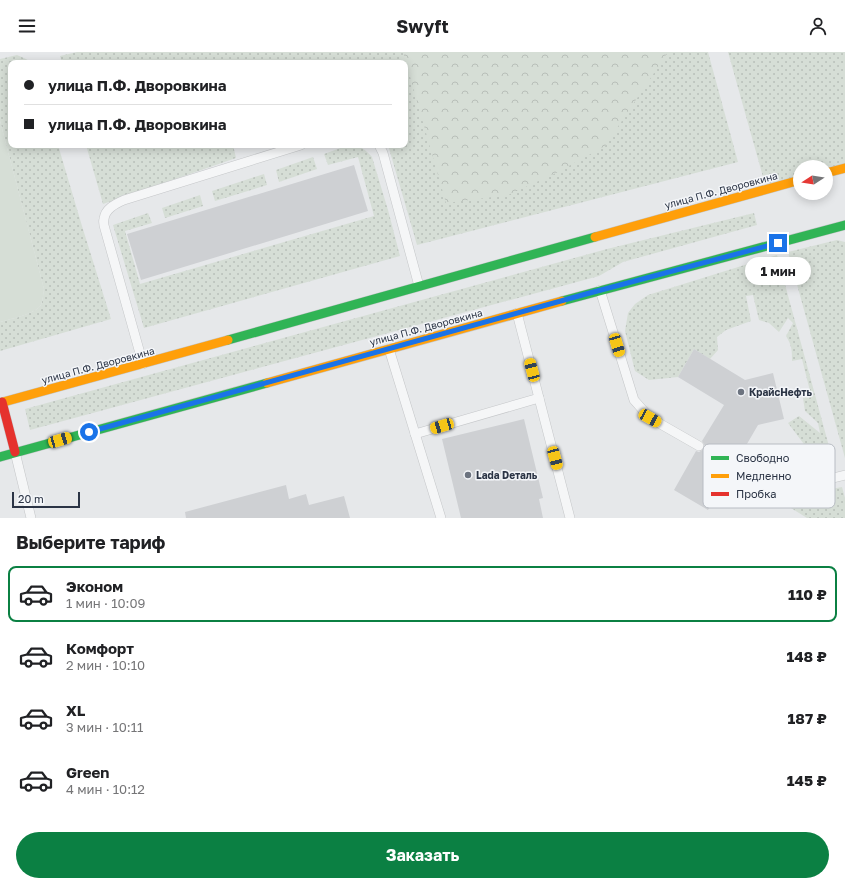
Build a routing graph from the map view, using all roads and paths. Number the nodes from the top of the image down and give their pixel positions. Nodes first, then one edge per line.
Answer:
1 (291, 148) edge
2 (380, 148) edge
3 (845, 168) edge
4 (833, 171) edge
5 (793, 182) edge
6 (845, 225) edge
7 (419, 286) junction
8 (600, 290) junction
9 (517, 313) junction
10 (389, 348) junction
11 (143, 364) junction
12 (539, 398) junction
13 (1, 403) edge
14 (415, 434) junction
15 (699, 446) dead end
16 (14, 452) junction
17 (0, 457) edge
18 (845, 475) edge
19 (835, 477) edge
20 (31, 518) edge
21 (441, 518) edge
22 (570, 518) edge

1 - 11 lane
2 - 7 lane
3 - 4 street
5 - 7 street, улица П.Ф. Дворовкина
6 - 8 street, улица П.Ф. Дворовкина
7 - 11 street, улица П.Ф. Дворовкина
8 - 9 street, улица П.Ф. Дворовкина
8 - 15 lane
9 - 10 street, улица П.Ф. Дворовкина
9 - 12 lane
10 - 14 lane
10 - 16 street, улица П.Ф. Дворовкина
11 - 13 street, улица П.Ф. Дворовкина
12 - 14 lane
12 - 22 lane
13 - 16 street, улица П.Ф. Дворовкина
14 - 21 lane
16 - 17 street, улица П.Ф. Дворовкина
16 - 20 lane
18 - 19 lane

